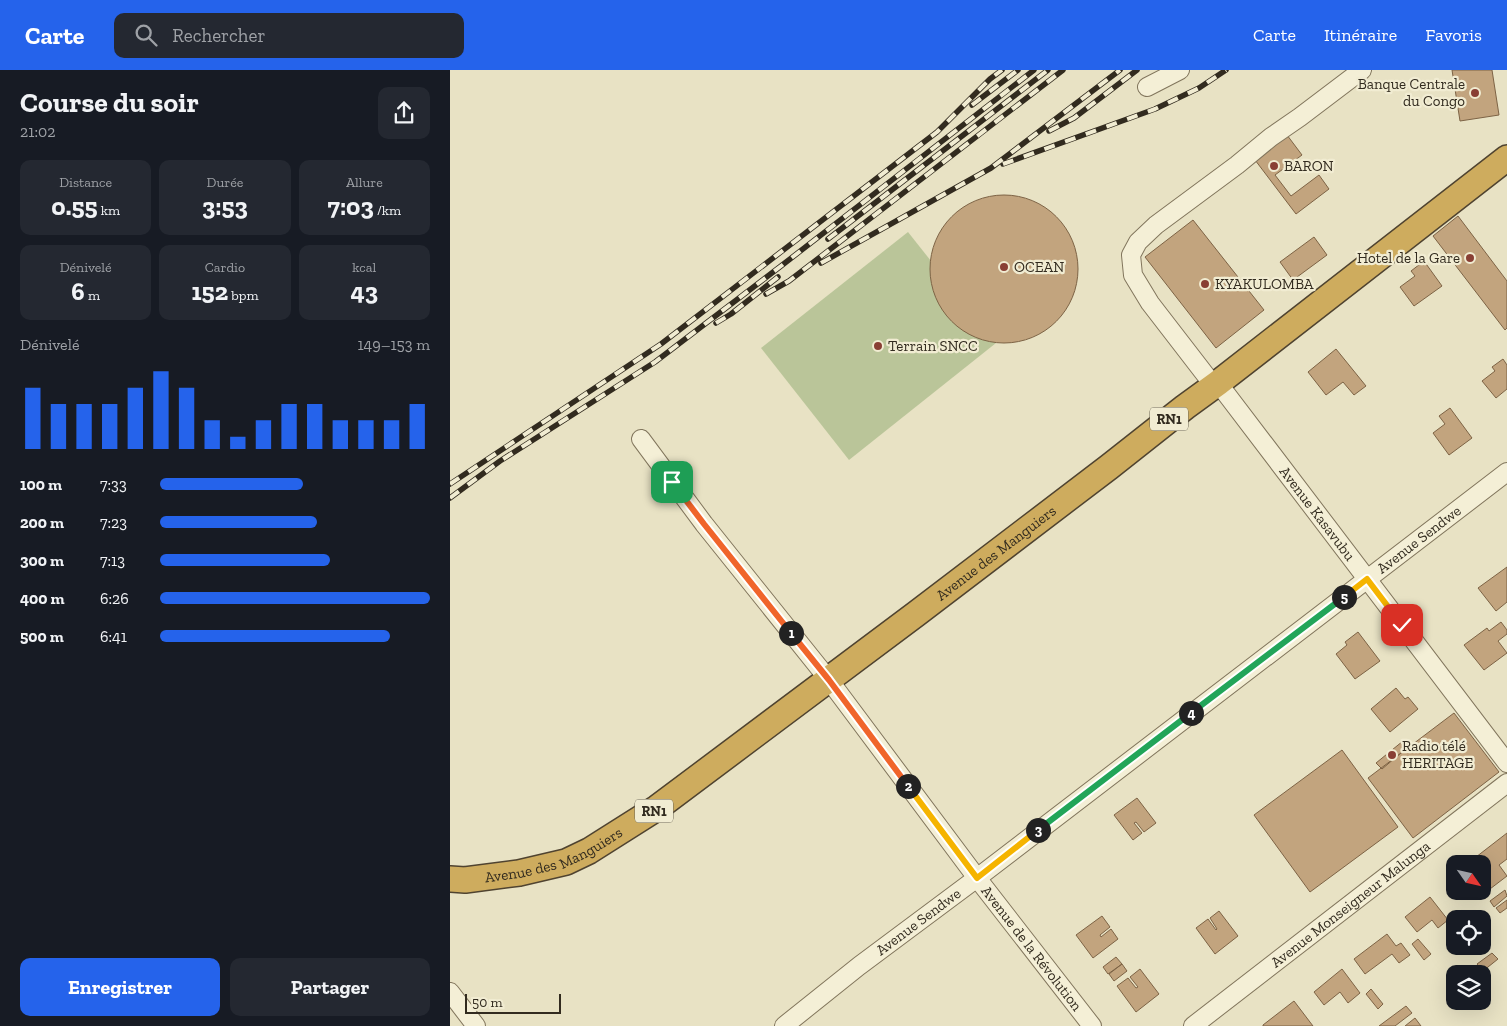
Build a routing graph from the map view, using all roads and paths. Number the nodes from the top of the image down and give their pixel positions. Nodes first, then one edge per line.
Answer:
1 (1180, 70) edge
2 (1362, 70) edge
3 (1147, 87) dead end
4 (1507, 158) edge
5 (1216, 384) junction
6 (641, 439) dead end
7 (1507, 472) edge
8 (1367, 579) junction
9 (829, 680) junction
10 (1507, 763) edge
11 (1507, 783) edge
12 (450, 878) edge
13 (977, 878) junction
14 (450, 992) edge
15 (476, 1026) edge
16 (784, 1026) edge
17 (1092, 1026) edge
18 (1193, 1026) edge

1 - 3 street
2 - 5 street, Avenue Kasavubu
4 - 5 highway, Avenue des Manguiers / RN1
5 - 8 street, Avenue Kasavubu
5 - 9 highway, Avenue des Manguiers / RN1
6 - 9 street, Avenue de la Révolution
7 - 8 street, Avenue Sendwe
8 - 10 street, Avenue Kasavubu
8 - 13 street, Avenue Sendwe
9 - 12 highway, Avenue des Manguiers / RN1
9 - 13 street, Avenue de la Révolution
11 - 18 street, Avenue Monseigneur Malunga
13 - 16 street, Avenue Sendwe
13 - 17 street, Avenue de la Révolution
14 - 15 street

